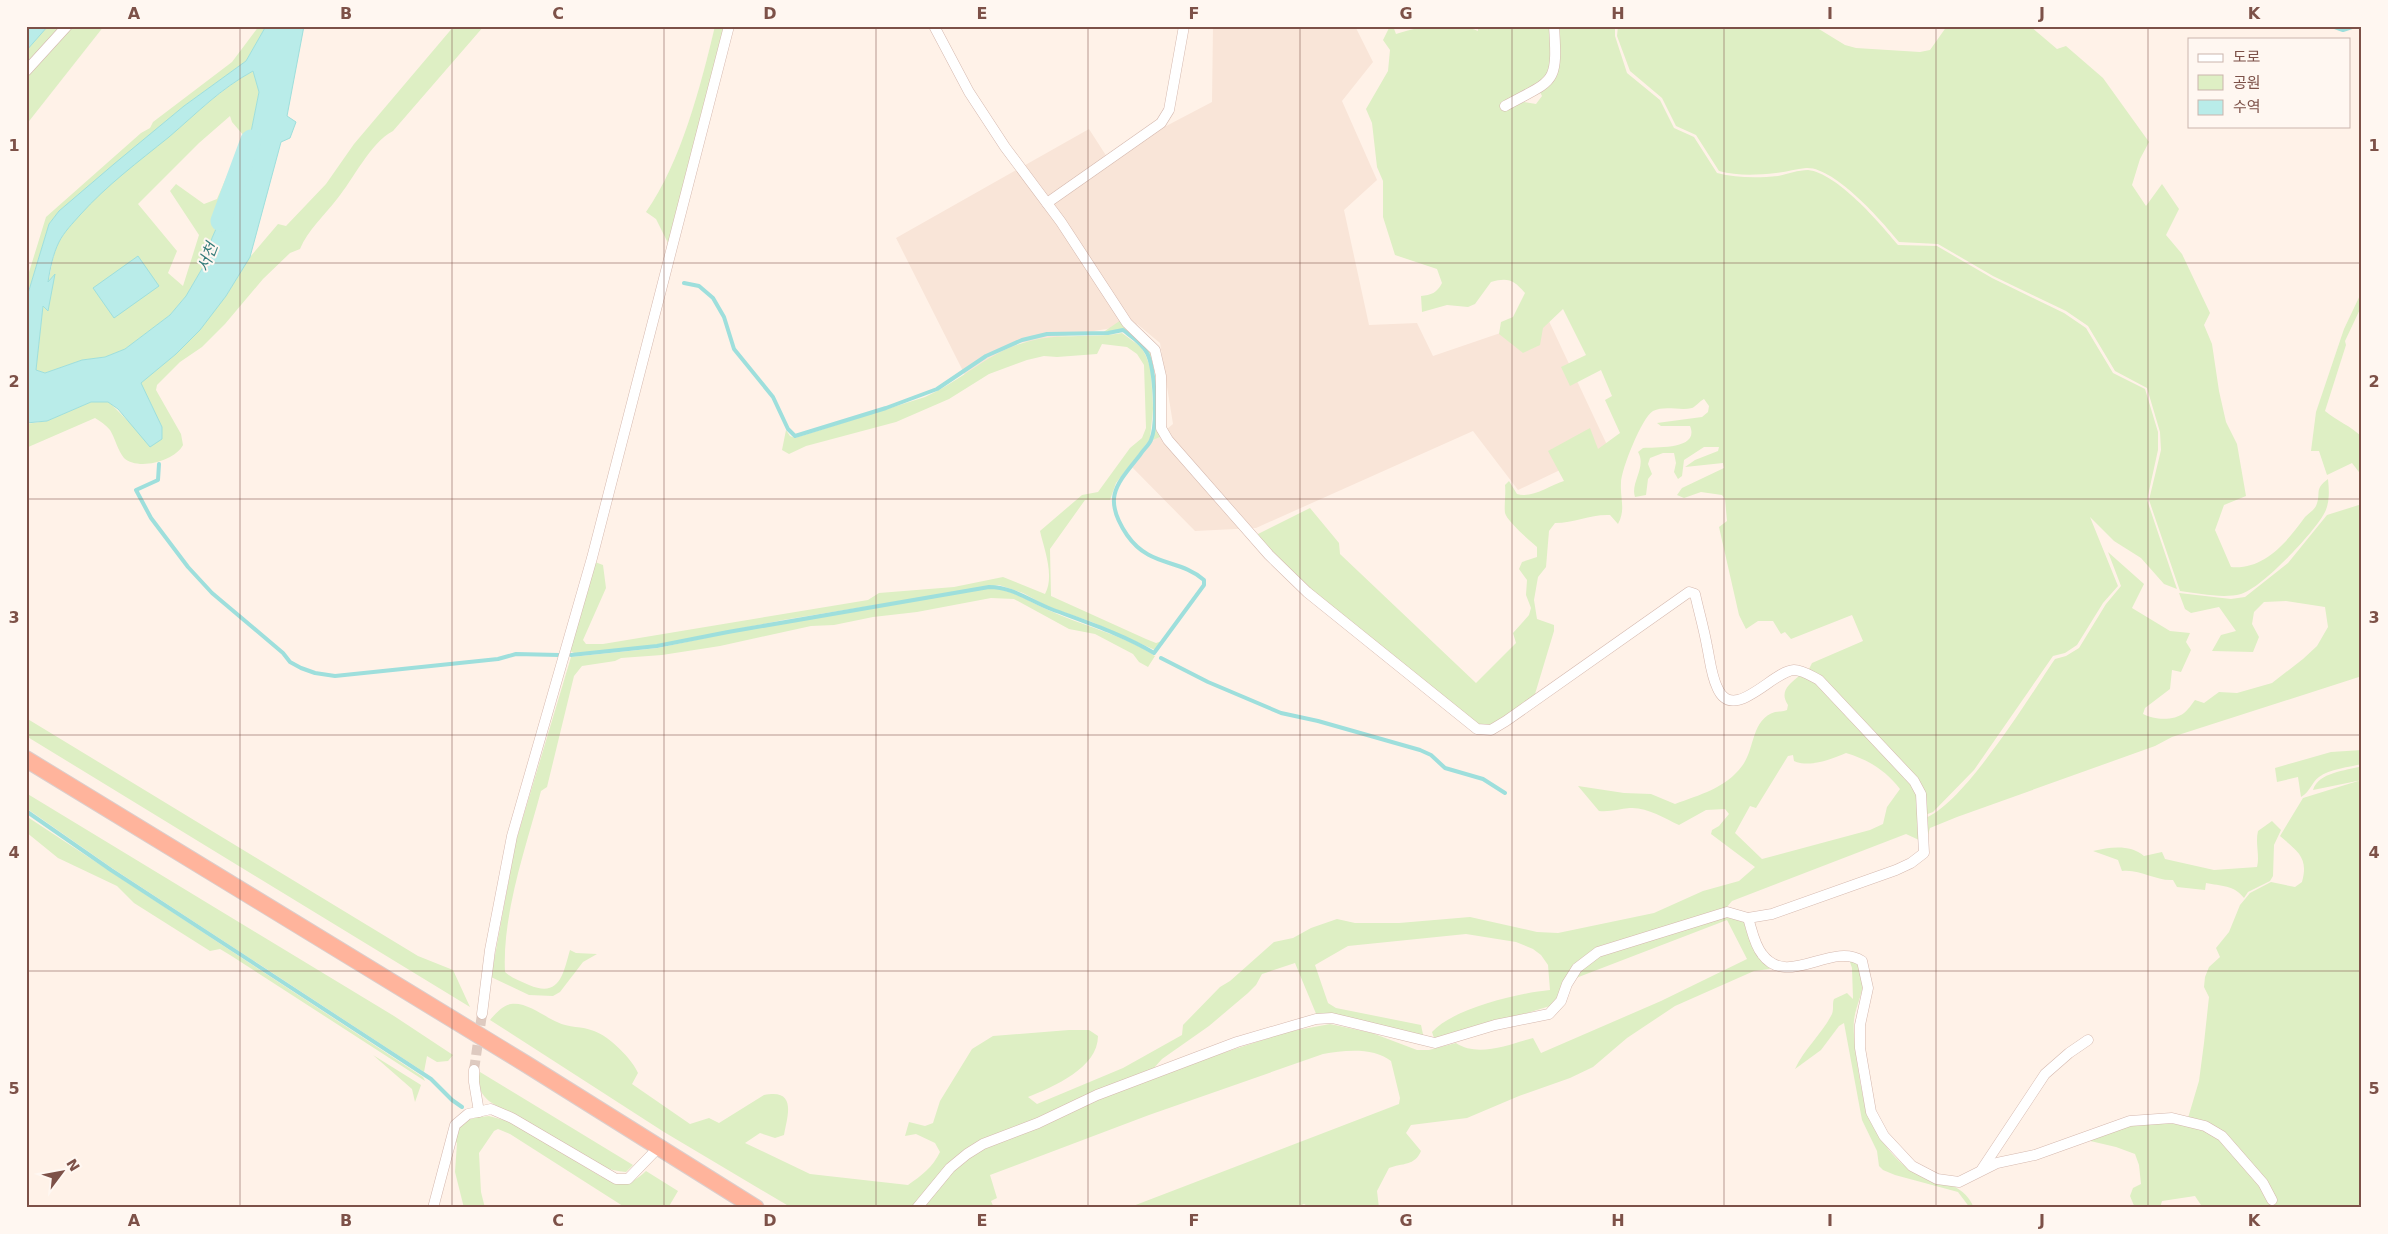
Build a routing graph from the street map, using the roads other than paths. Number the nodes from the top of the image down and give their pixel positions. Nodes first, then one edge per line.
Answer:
1 (67, 26) edge
2 (729, 26) edge
3 (934, 26) edge
4 (1184, 26) edge
5 (1554, 26) edge
6 (26, 71) edge
7 (1506, 106) dead end
8 (1047, 203) junction
9 (26, 759) edge
10 (1748, 918) junction
11 (482, 1014) tunnel mouth
12 (2088, 1040) dead end
13 (474, 1070) tunnel mouth
14 (479, 1112) junction
15 (659, 1147) junction
16 (1982, 1169) junction
17 (2272, 1200) dead end
18 (433, 1208) edge
19 (756, 1208) edge
20 (917, 1208) edge

1 - 6 street
2 - 11 street
3 - 8 street
4 - 8 street
5 - 7 street
8 - 10 street
9 - 15 highway
10 - 16 street
10 - 20 street
12 - 16 street
13 - 14 street
14 - 15 street
14 - 18 street
15 - 19 highway
16 - 17 street

